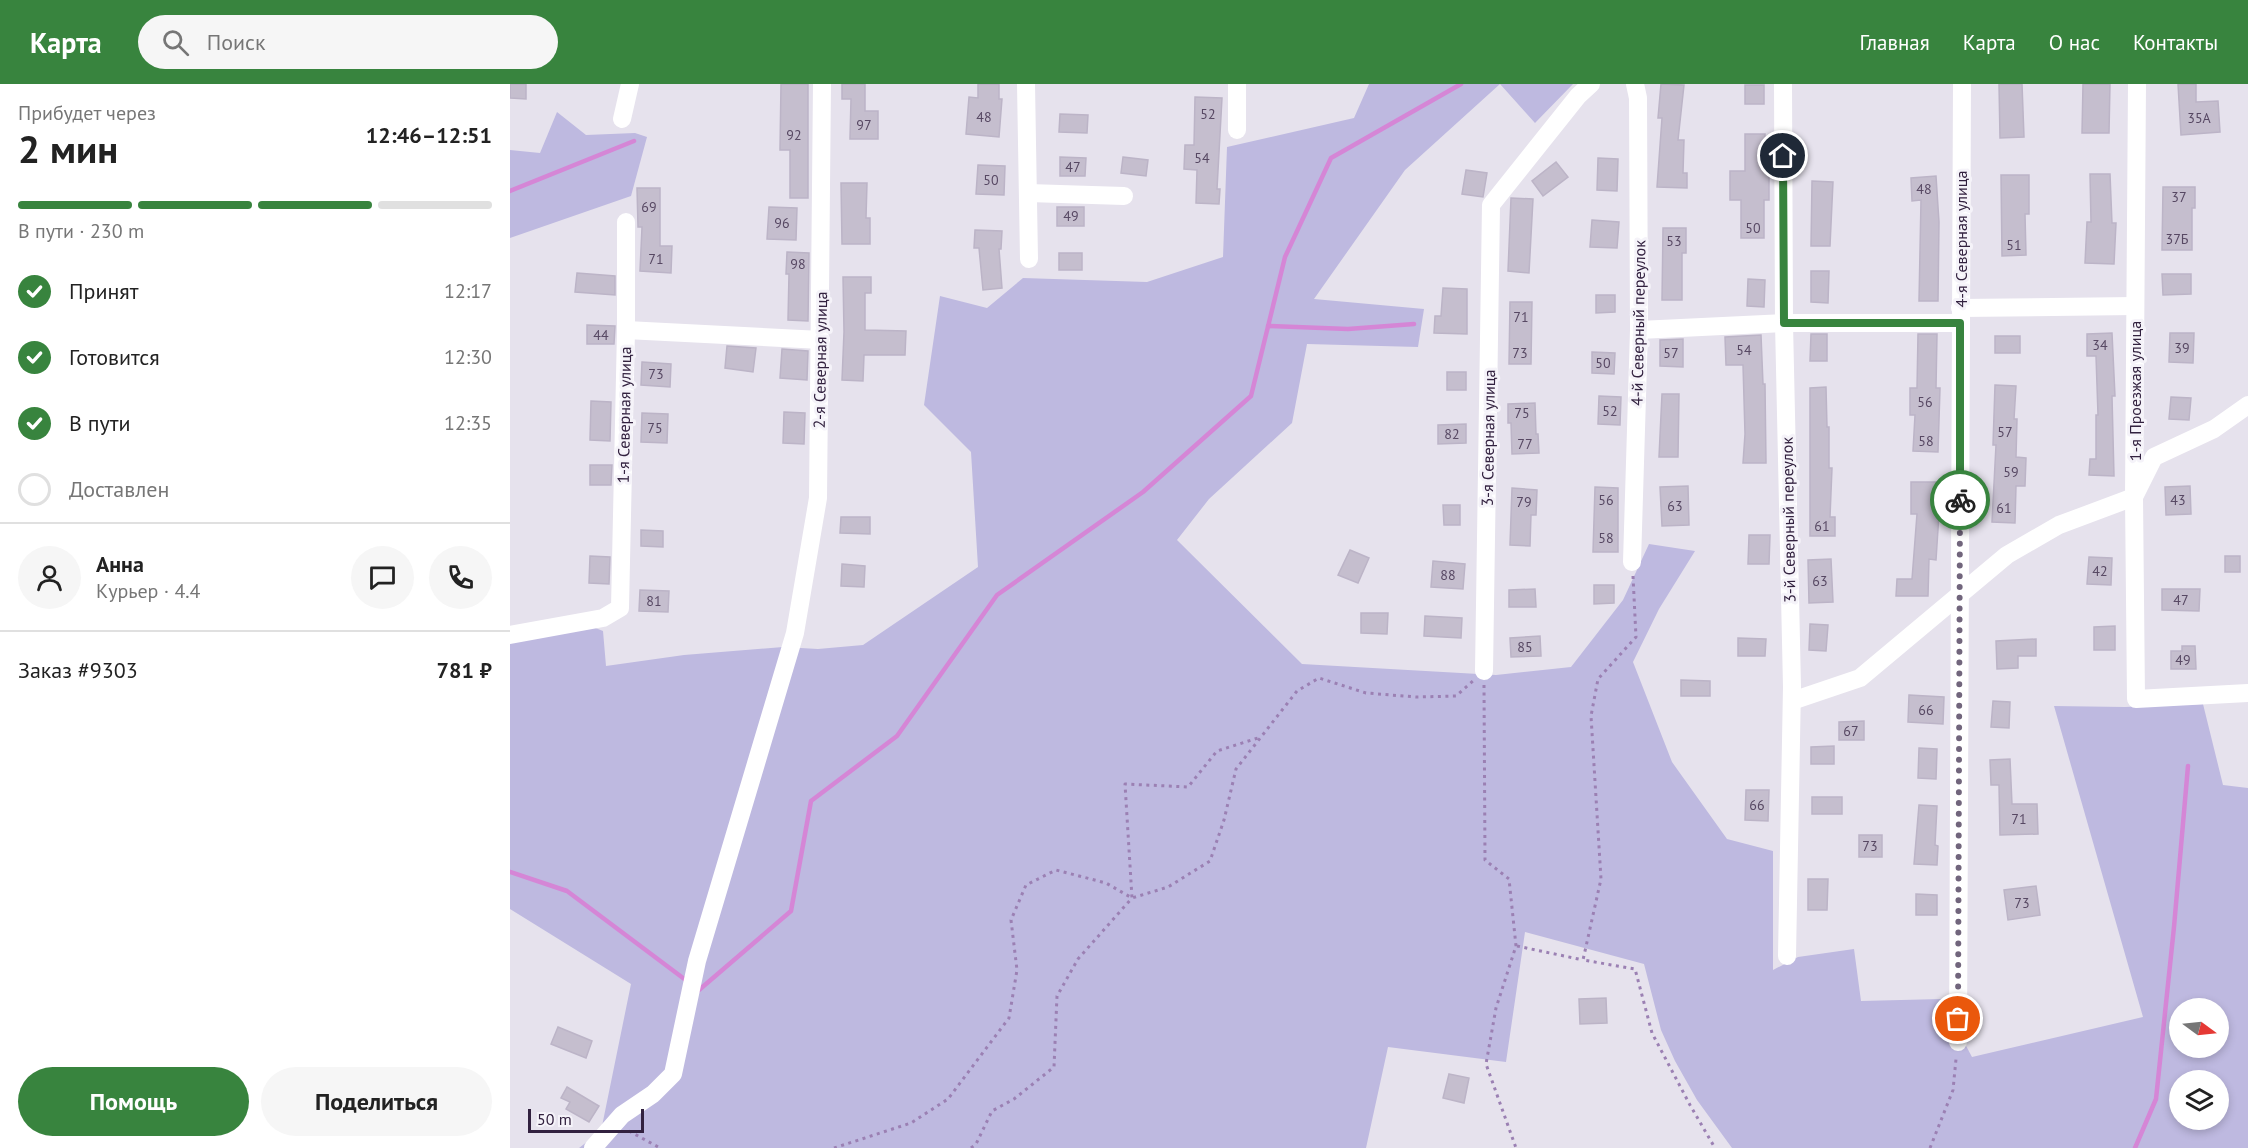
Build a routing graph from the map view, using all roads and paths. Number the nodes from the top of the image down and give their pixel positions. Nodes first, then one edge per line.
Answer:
1 (630, 84) edge
2 (822, 84) edge
3 (1026, 84) edge
4 (1237, 84) edge
5 (1591, 84) edge
6 (1635, 84) edge
7 (1783, 84) edge
8 (1962, 84) edge
9 (2137, 84) edge
10 (622, 119) dead end
11 (1237, 130) dead end
12 (1028, 193) junction
13 (1124, 196) dead end
14 (626, 222) dead end
15 (1029, 259) dead end
16 (2135, 306) junction
17 (1960, 316) junction
18 (1784, 323) junction
19 (626, 330) junction
20 (1640, 330) junction
21 (821, 340) junction
22 (2248, 405) edge
23 (2134, 497) junction
24 (1632, 562) joint
25 (1959, 596) junction
26 (510, 635) edge
27 (1484, 670) junction
28 (2248, 693) edge
29 (1792, 700) junction
30 (1261, 737) junction
31 (1132, 898) junction
32 (1516, 946) junction
33 (1787, 956) dead end
34 (1582, 960) junction
35 (1958, 1042) joint
36 (614, 1124) junction
37 (593, 1148) edge
38 (660, 1148) edge
39 (834, 1148) edge
40 (971, 1148) edge
41 (1516, 1148) edge
42 (1715, 1148) edge
43 (1930, 1148) edge

1 - 10 street
2 - 21 street, 2-я Северная улица
3 - 12 street
4 - 11 street
5 - 27 street, 3-я Северная улица
6 - 20 street, 4-й Северный переулок
7 - 18 street, 3-й Северный переулок
8 - 17 street, 4-я Северная улица
9 - 16 street, 1-я Проезжая улица
12 - 13 street
12 - 15 street
14 - 19 street, 1-я Северная улица
16 - 17 street
16 - 23 street, 1-я Проезжая улица
17 - 18 street
17 - 25 street, 4-я Северная улица
18 - 20 street
18 - 29 street, 3-й Северный переулок
19 - 21 street
19 - 26 street, 1-я Северная улица
20 - 24 street, 4-й Северный переулок
21 - 36 street, 2-я Северная улица
22 - 23 street
23 - 25 street
23 - 28 street, 1-я Проезжая улица
24 - 34 path
25 - 29 street
25 - 35 street, 4-я Северная улица
27 - 30 path
27 - 32 path
29 - 33 street, 3-й Северный переулок
30 - 31 path
30 - 31 path
31 - 39 path
31 - 40 path
32 - 34 path
32 - 41 path
34 - 42 path
35 - 43 path
36 - 37 street, 2-я Северная улица
36 - 38 path

